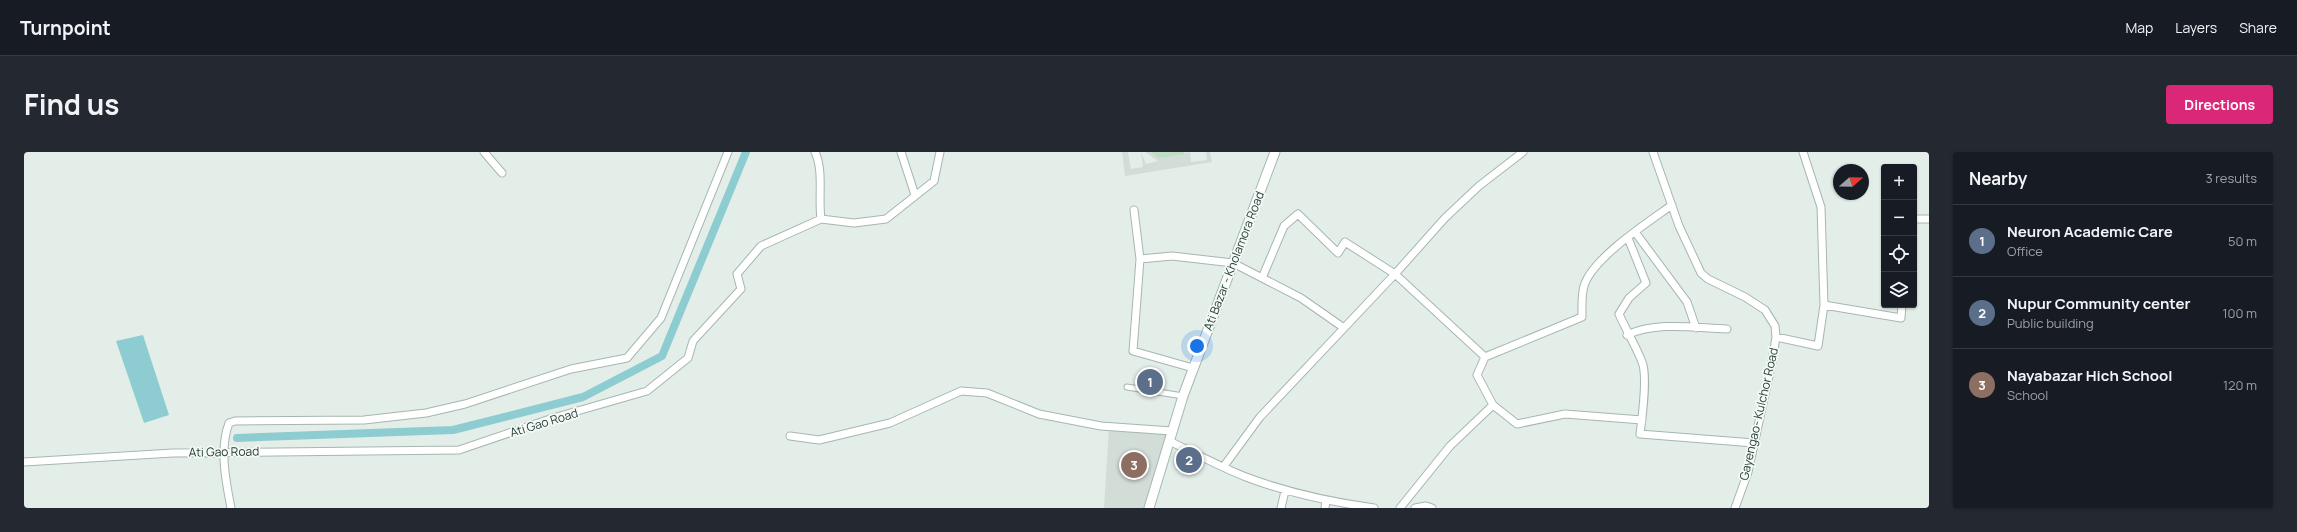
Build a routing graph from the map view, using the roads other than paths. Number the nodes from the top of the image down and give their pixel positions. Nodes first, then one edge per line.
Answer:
1 (484, 152) edge
2 (728, 152) edge
3 (815, 152) edge
4 (901, 152) edge
5 (940, 152) edge
6 (1275, 152) edge
7 (1523, 152) edge
8 (1653, 152) edge
9 (1802, 152) edge
10 (502, 173) dead end
11 (915, 195) junction
12 (1672, 205) junction
13 (1134, 210) dead end
14 (821, 219) junction
15 (1917, 219) edge
16 (1929, 219) edge
17 (1635, 232) junction
18 (1628, 238) junction
19 (1140, 259) junction
20 (1233, 263) junction
21 (1395, 274) junction
22 (1262, 278) junction
23 (1824, 305) junction
24 (1902, 308) edge
25 (1344, 328) junction
26 (1696, 328) junction
27 (1727, 330) dead end
28 (1627, 335) junction
29 (1776, 337) junction
30 (1485, 357) junction
31 (1193, 368) junction
32 (1127, 388) dead end
33 (1183, 396) junction
34 (1493, 405) junction
35 (1642, 420) junction
36 (1172, 431) junction
37 (790, 436) dead end
38 (1169, 441) junction
39 (1754, 443) junction
40 (224, 452) junction
41 (24, 462) edge
42 (1224, 466) junction
43 (1285, 491) junction
44 (1326, 500) junction
45 (231, 508) edge
46 (1149, 508) edge
47 (1281, 508) edge
48 (1325, 508) edge
49 (1374, 508) edge
50 (1400, 508) edge
51 (1415, 508) edge
52 (1432, 508) edge
53 (1735, 508) edge

1 - 10 street
2 - 40 street
3 - 14 street
4 - 11 street
5 - 11 street
6 - 20 main road, Ati Bazar - Kholamora Road
7 - 21 street
8 - 12 street, Gayengao- Kulchor Road
9 - 23 street
11 - 14 street
12 - 17 street
12 - 29 street, Gayengao- Kulchor Road
13 - 19 street
14 - 40 street, Ati Gao Road
15 - 16 street
17 - 18 street
17 - 26 street
18 - 28 street
18 - 30 street
19 - 20 street
19 - 31 street
20 - 22 street
20 - 31 main road, Ati Bazar - Kholamora Road
21 - 22 street
21 - 25 street
21 - 30 street
22 - 25 street
23 - 24 street
23 - 29 street
25 - 42 street
26 - 27 street
26 - 28 street
28 - 35 street
29 - 39 street, Gayengao- Kulchor Road
30 - 34 street
31 - 33 main road, Ati Bazar - Kholamora Road
32 - 33 street
33 - 36 main road, Ati Bazar - Kholamora Road
34 - 35 street
34 - 50 street
35 - 39 street
36 - 37 street
36 - 38 main road, Ati Bazar - Kholamora Road
38 - 42 street
38 - 46 main road, Ati Bazar - Kholamora Road
39 - 53 street, Gayengao- Kulchor Road
40 - 41 street, Ati Gao Road
40 - 45 street
42 - 43 street
43 - 44 street
43 - 47 street
44 - 48 street
44 - 49 street
51 - 52 street

